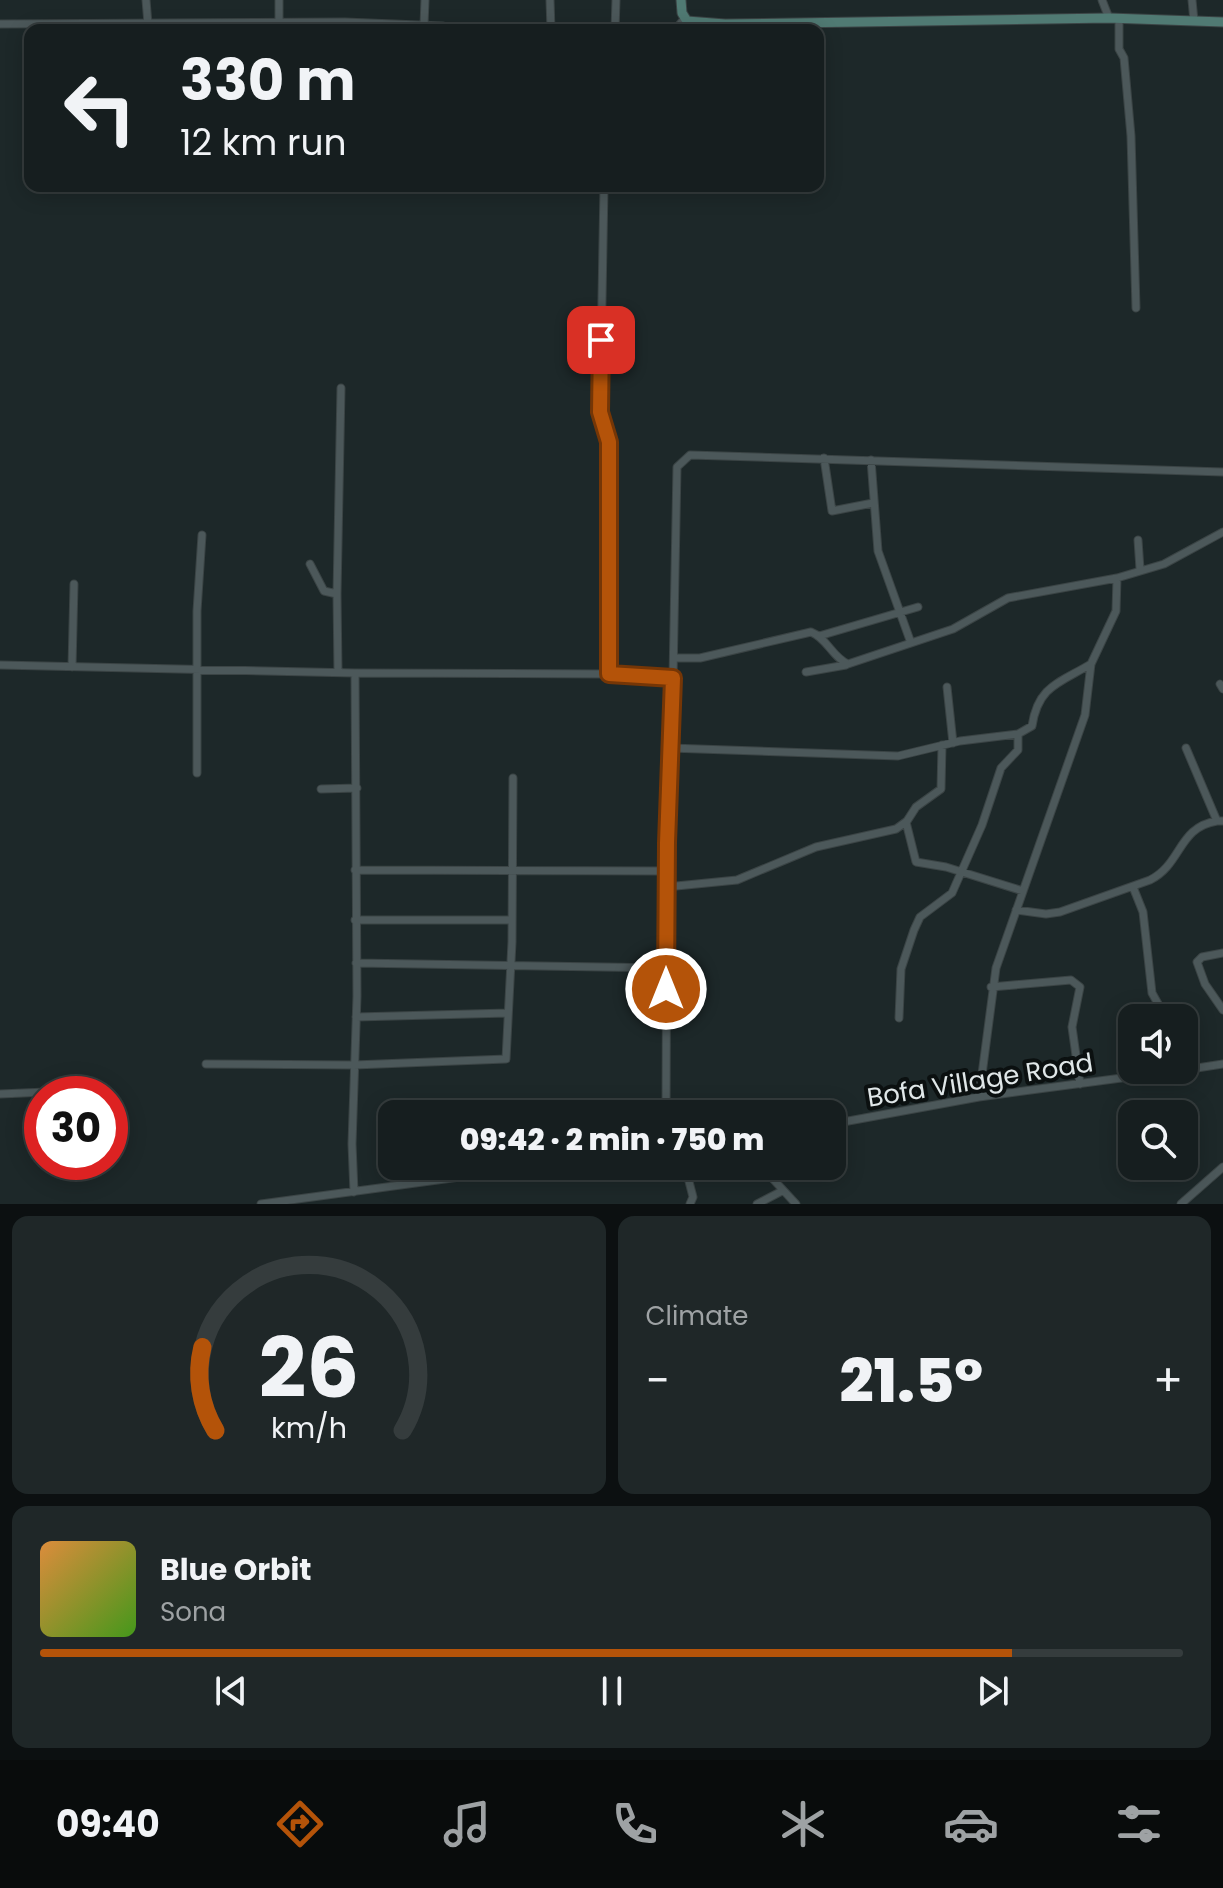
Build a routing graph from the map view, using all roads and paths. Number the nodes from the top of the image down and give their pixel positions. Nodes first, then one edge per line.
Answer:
1 (146, 0) edge
2 (279, 0) edge
3 (425, 0) edge
4 (550, 0) edge
5 (616, 0) edge
6 (681, 0) edge
7 (1102, 0) edge
8 (1192, 0) edge
9 (685, 18) junction
10 (1114, 18) junction
11 (1194, 21) junction
12 (1223, 22) edge
13 (0, 24) edge
14 (148, 24) joint
15 (279, 24) edge
16 (301, 24) edge
17 (398, 24) edge
18 (424, 24) edge
19 (551, 24) edge
20 (615, 24) edge
21 (680, 24) edge
22 (604, 192) edge
23 (1136, 308) dead end
24 (341, 388) dead end
25 (824, 458) junction
26 (871, 460) junction
27 (1223, 472) edge
28 (873, 503) junction
29 (1223, 532) edge
30 (202, 535) dead end
31 (1138, 540) dead end
32 (310, 564) dead end
33 (1140, 569) junction
34 (1117, 578) junction
35 (74, 584) dead end
36 (337, 594) junction
37 (918, 607) dead end
38 (900, 613) junction
39 (819, 636) junction
40 (911, 643) junction
41 (676, 658) junction
42 (848, 664) junction
43 (1091, 664) junction
44 (0, 665) edge
45 (72, 667) junction
46 (197, 669) junction
47 (338, 672) junction
48 (806, 672) dead end
49 (355, 673) junction
50 (609, 674) junction
51 (673, 678) junction
52 (947, 687) dead end
53 (1018, 734) junction
54 (953, 743) junction
55 (942, 745) junction
56 (670, 748) junction
57 (1186, 748) dead end
58 (197, 773) dead end
59 (513, 778) dead end
60 (357, 788) junction
61 (321, 789) dead end
62 (1220, 821) edge
63 (906, 822) junction
64 (355, 870) junction
65 (512, 870) junction
66 (666, 871) junction
67 (963, 874) junction
68 (666, 887) junction
69 (1133, 887) junction
70 (1023, 891) junction
71 (1016, 910) junction
72 (355, 920) junction
73 (512, 920) junction
74 (1223, 953) edge
75 (356, 963) junction
76 (510, 966) junction
77 (666, 968) junction
78 (991, 987) junction
79 (1158, 1004) edge
80 (1223, 1010) edge
81 (508, 1013) junction
82 (356, 1017) junction
83 (899, 1018) dead end
84 (206, 1064) dead end
85 (1223, 1064) edge
86 (354, 1065) junction
87 (1198, 1067) edge
88 (1118, 1079) edge
89 (1080, 1084) junction
90 (24, 1093) edge
91 (0, 1094) edge
92 (979, 1097) junction
93 (666, 1100) edge
94 (846, 1121) edge
95 (1223, 1167) edge
96 (440, 1180) edge
97 (689, 1180) edge
98 (773, 1180) edge
99 (782, 1191) junction
100 (354, 1192) junction
101 (261, 1204) edge
102 (690, 1204) edge
103 (757, 1204) edge
104 (796, 1204) edge
105 (1181, 1204) edge

1 - 14 street
2 - 15 street
3 - 18 street
4 - 19 street
5 - 20 street
6 - 9 street
7 - 10 street
8 - 11 street
9 - 10 street
9 - 21 street
10 - 11 street
10 - 23 street
11 - 12 street
13 - 14 street
16 - 17 street
22 - 50 street
24 - 36 street
25 - 26 street
25 - 28 street
25 - 41 street
26 - 27 street
26 - 28 street
28 - 38 street
29 - 33 street
30 - 46 street
31 - 33 street
32 - 36 street
33 - 34 street
34 - 40 street
34 - 43 street
35 - 45 street
36 - 47 street
37 - 38 street
38 - 39 street
38 - 40 street
39 - 41 street
39 - 42 street
40 - 42 street
41 - 51 street
42 - 48 street
43 - 53 street
43 - 70 street
44 - 45 street
45 - 46 street
46 - 47 street
46 - 58 street
47 - 49 street
49 - 50 street
49 - 60 street
50 - 51 street
51 - 56 street
52 - 54 street
53 - 54 street
53 - 67 street
54 - 55 street
55 - 56 street
55 - 63 street
56 - 66 street
57 - 62 street
59 - 65 street
60 - 61 street
60 - 64 street
62 - 69 street
63 - 67 street
63 - 68 street
64 - 65 street
64 - 72 street
65 - 66 street
65 - 73 street
66 - 68 street
67 - 70 street
67 - 83 street
68 - 77 street
69 - 71 street
69 - 79 street
70 - 71 street
71 - 78 street
72 - 73 street
72 - 75 street
73 - 76 street
74 - 80 street
75 - 76 street
75 - 82 street
76 - 77 street
76 - 81 street
77 - 93 street
78 - 89 street
78 - 92 street
81 - 82 street
81 - 86 street
82 - 86 street
84 - 86 street
85 - 87 street, Bofa Village Road
86 - 100 street
88 - 89 street, Bofa Village Road
89 - 92 street, Bofa Village Road
90 - 91 street
92 - 94 street, Bofa Village Road
95 - 105 street
96 - 100 street
97 - 102 street
98 - 99 street
99 - 103 street
99 - 104 street
100 - 101 street

